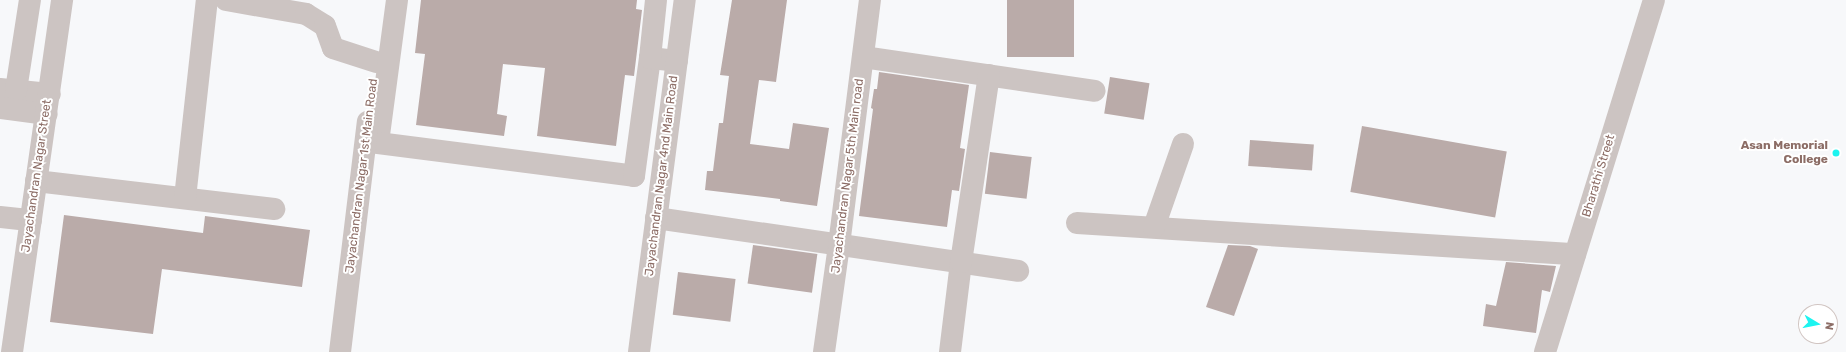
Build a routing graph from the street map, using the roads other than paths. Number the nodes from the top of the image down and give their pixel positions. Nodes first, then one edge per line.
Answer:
1 (30, 0) edge
2 (62, 0) edge
3 (207, 0) edge
4 (226, 0) edge
5 (384, 0) edge
6 (397, 0) edge
7 (656, 0) edge
8 (685, 0) edge
9 (870, 0) edge
10 (1654, 0) edge
11 (863, 57) junction
12 (650, 58) junction
13 (677, 61) junction
14 (376, 62) junction
15 (989, 75) junction
16 (8, 90) edge
17 (1095, 91) dead end
18 (48, 104) junction
19 (0, 108) edge
20 (1183, 144) dead end
21 (36, 181) junction
22 (185, 198) junction
23 (274, 209) dead end
24 (0, 216) edge
25 (656, 218) junction
26 (31, 220) junction
27 (1077, 223) dead end
28 (1154, 228) junction
29 (839, 245) junction
30 (1575, 254) junction
31 (961, 262) junction
32 (1018, 271) dead end
33 (12, 352) edge
34 (340, 352) edge
35 (639, 352) edge
36 (824, 352) edge
37 (950, 352) edge
38 (1545, 352) edge

1 - 16 street
2 - 18 street, Jayachandran Nagar Street
3 - 22 street
4 - 14 street
5 - 14 street, Jayachandran Nagar 1st Main Road
6 - 12 street
7 - 12 street
8 - 13 street, Jayachandran Nagar 4nd Main Road
9 - 11 street, Jayachandran Nagar 5th Main road
10 - 30 street, Bharathi Street
11 - 15 street
11 - 29 street, Jayachandran Nagar 5th Main road
12 - 13 street
13 - 25 street, Jayachandran Nagar 4nd Main Road
14 - 34 street, Jayachandran Nagar 1st Main Road
15 - 17 street
15 - 31 street
16 - 18 street
18 - 19 street
18 - 21 street, Jayachandran Nagar Street
20 - 28 street
21 - 22 street
21 - 26 street, Jayachandran Nagar Street
22 - 23 street
24 - 26 street
25 - 29 street
25 - 35 street, Jayachandran Nagar 4nd Main Road
26 - 33 street, Jayachandran Nagar Street
27 - 28 street
28 - 30 street
29 - 31 street
29 - 36 street, Jayachandran Nagar 5th Main road
30 - 38 street, Bharathi Street
31 - 32 street
31 - 37 street

